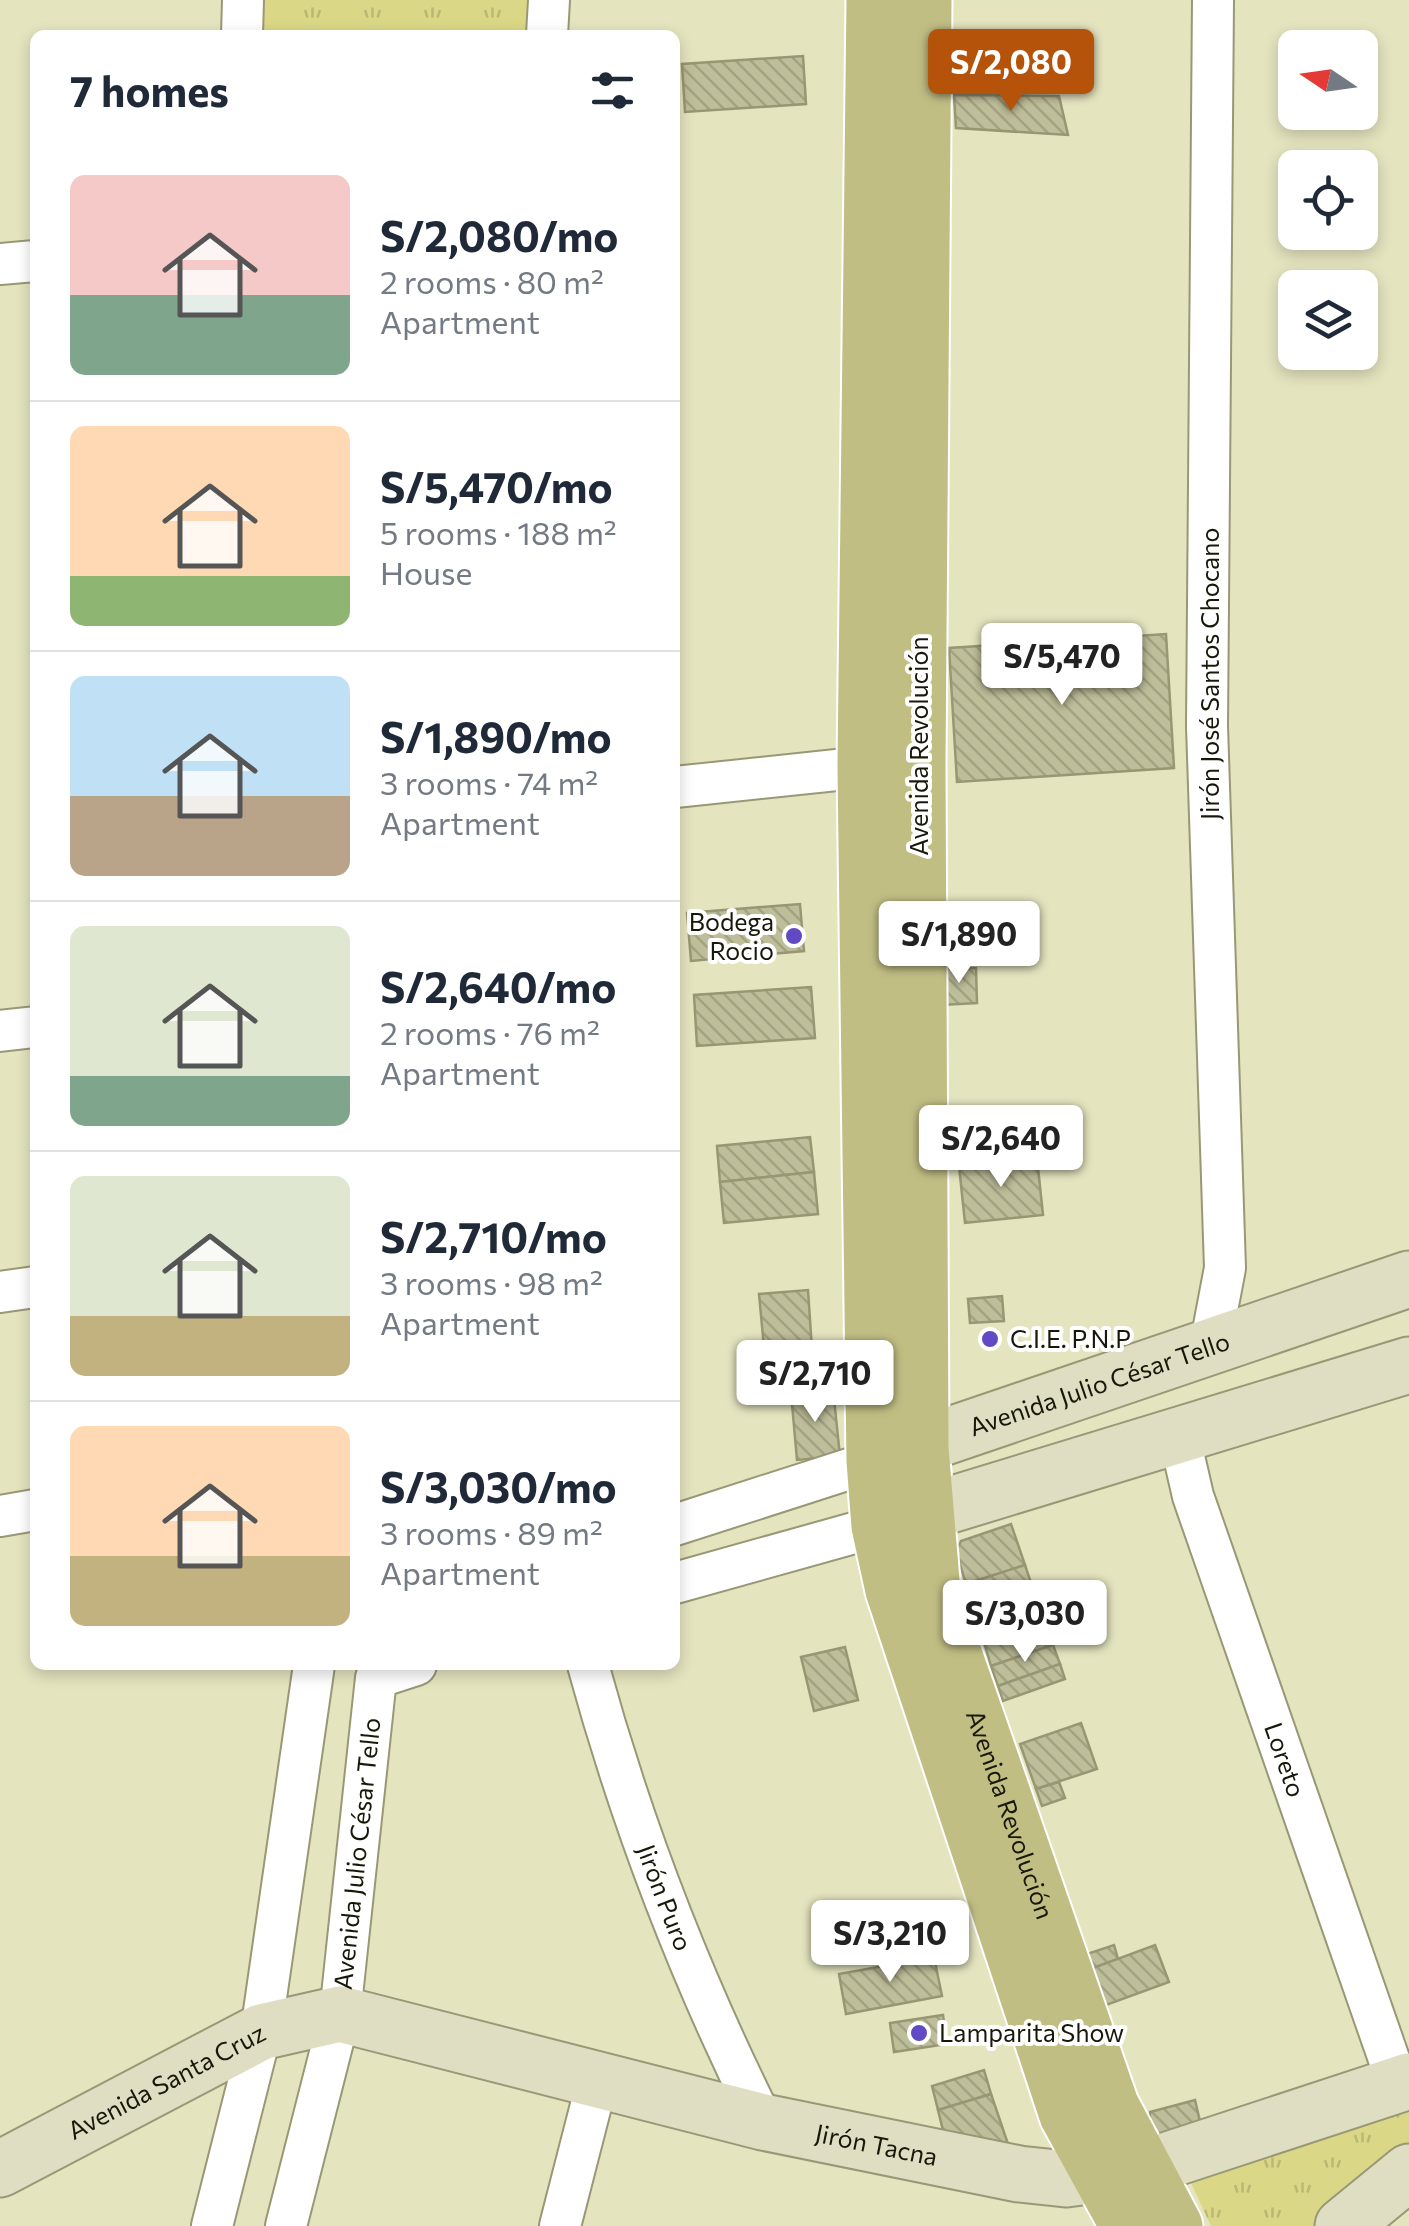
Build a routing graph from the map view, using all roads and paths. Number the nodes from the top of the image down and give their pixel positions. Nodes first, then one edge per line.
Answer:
1 (243, 0) edge
2 (549, 0) edge
3 (874, 0) edge
4 (924, 0) edge
5 (1212, 0) edge
6 (242, 30) edge
7 (548, 30) edge
8 (30, 261) edge
9 (0, 264) edge
10 (866, 767) junction
11 (680, 787) edge
12 (30, 1028) edge
13 (0, 1031) edge
14 (1409, 1279) edge
15 (30, 1288) edge
16 (0, 1292) edge
17 (1210, 1346) junction
18 (1409, 1366) edge
19 (1180, 1435) junction
20 (898, 1454) junction
21 (30, 1511) edge
22 (0, 1516) edge
23 (902, 1520) junction
24 (680, 1523) edge
25 (680, 1582) edge
26 (313, 1670) edge
27 (401, 1670) edge
28 (589, 1670) edge
29 (340, 2014) junction
30 (262, 2032) junction
31 (596, 2082) junction
32 (1404, 2083) edge
33 (763, 2122) junction
34 (0, 2169) edge
35 (1120, 2172) junction
36 (1409, 2172) edge
37 (212, 2226) edge
38 (286, 2226) edge
39 (560, 2226) edge
40 (1128, 2226) edge
41 (1175, 2226) edge
42 (1343, 2226) edge

1 - 6 street
2 - 7 street
3 - 10 main road, Avenida Revolución
4 - 20 main road, Avenida Revolución
5 - 17 street, Jirón José Santos Chocano
8 - 9 street
10 - 11 street
10 - 20 main road, Avenida Revolución
12 - 13 street
14 - 17 street, Avenida Julio César Tello
15 - 16 street
17 - 20 street, Avenida Julio César Tello
18 - 19 street
19 - 23 street
19 - 32 street, Loreto
20 - 23 main road, Avenida Revolución
20 - 24 street, Avenida Julio César Tello
21 - 22 street
23 - 25 street
23 - 35 main road, Avenida Revolución
26 - 30 street
27 - 29 street, Avenida Julio César Tello
28 - 33 street, Jirón Puro
29 - 30 street, Avenida Santa Cruz
29 - 31 street, Jirón Tacna
29 - 38 street
30 - 34 street, Avenida Santa Cruz
30 - 37 street
31 - 33 street, Jirón Tacna
31 - 39 street
32 - 35 street, Jirón Tacna
33 - 35 street, Jirón Tacna
35 - 40 main road, Avenida Revolución
35 - 41 main road, Avenida Revolución
36 - 42 street

